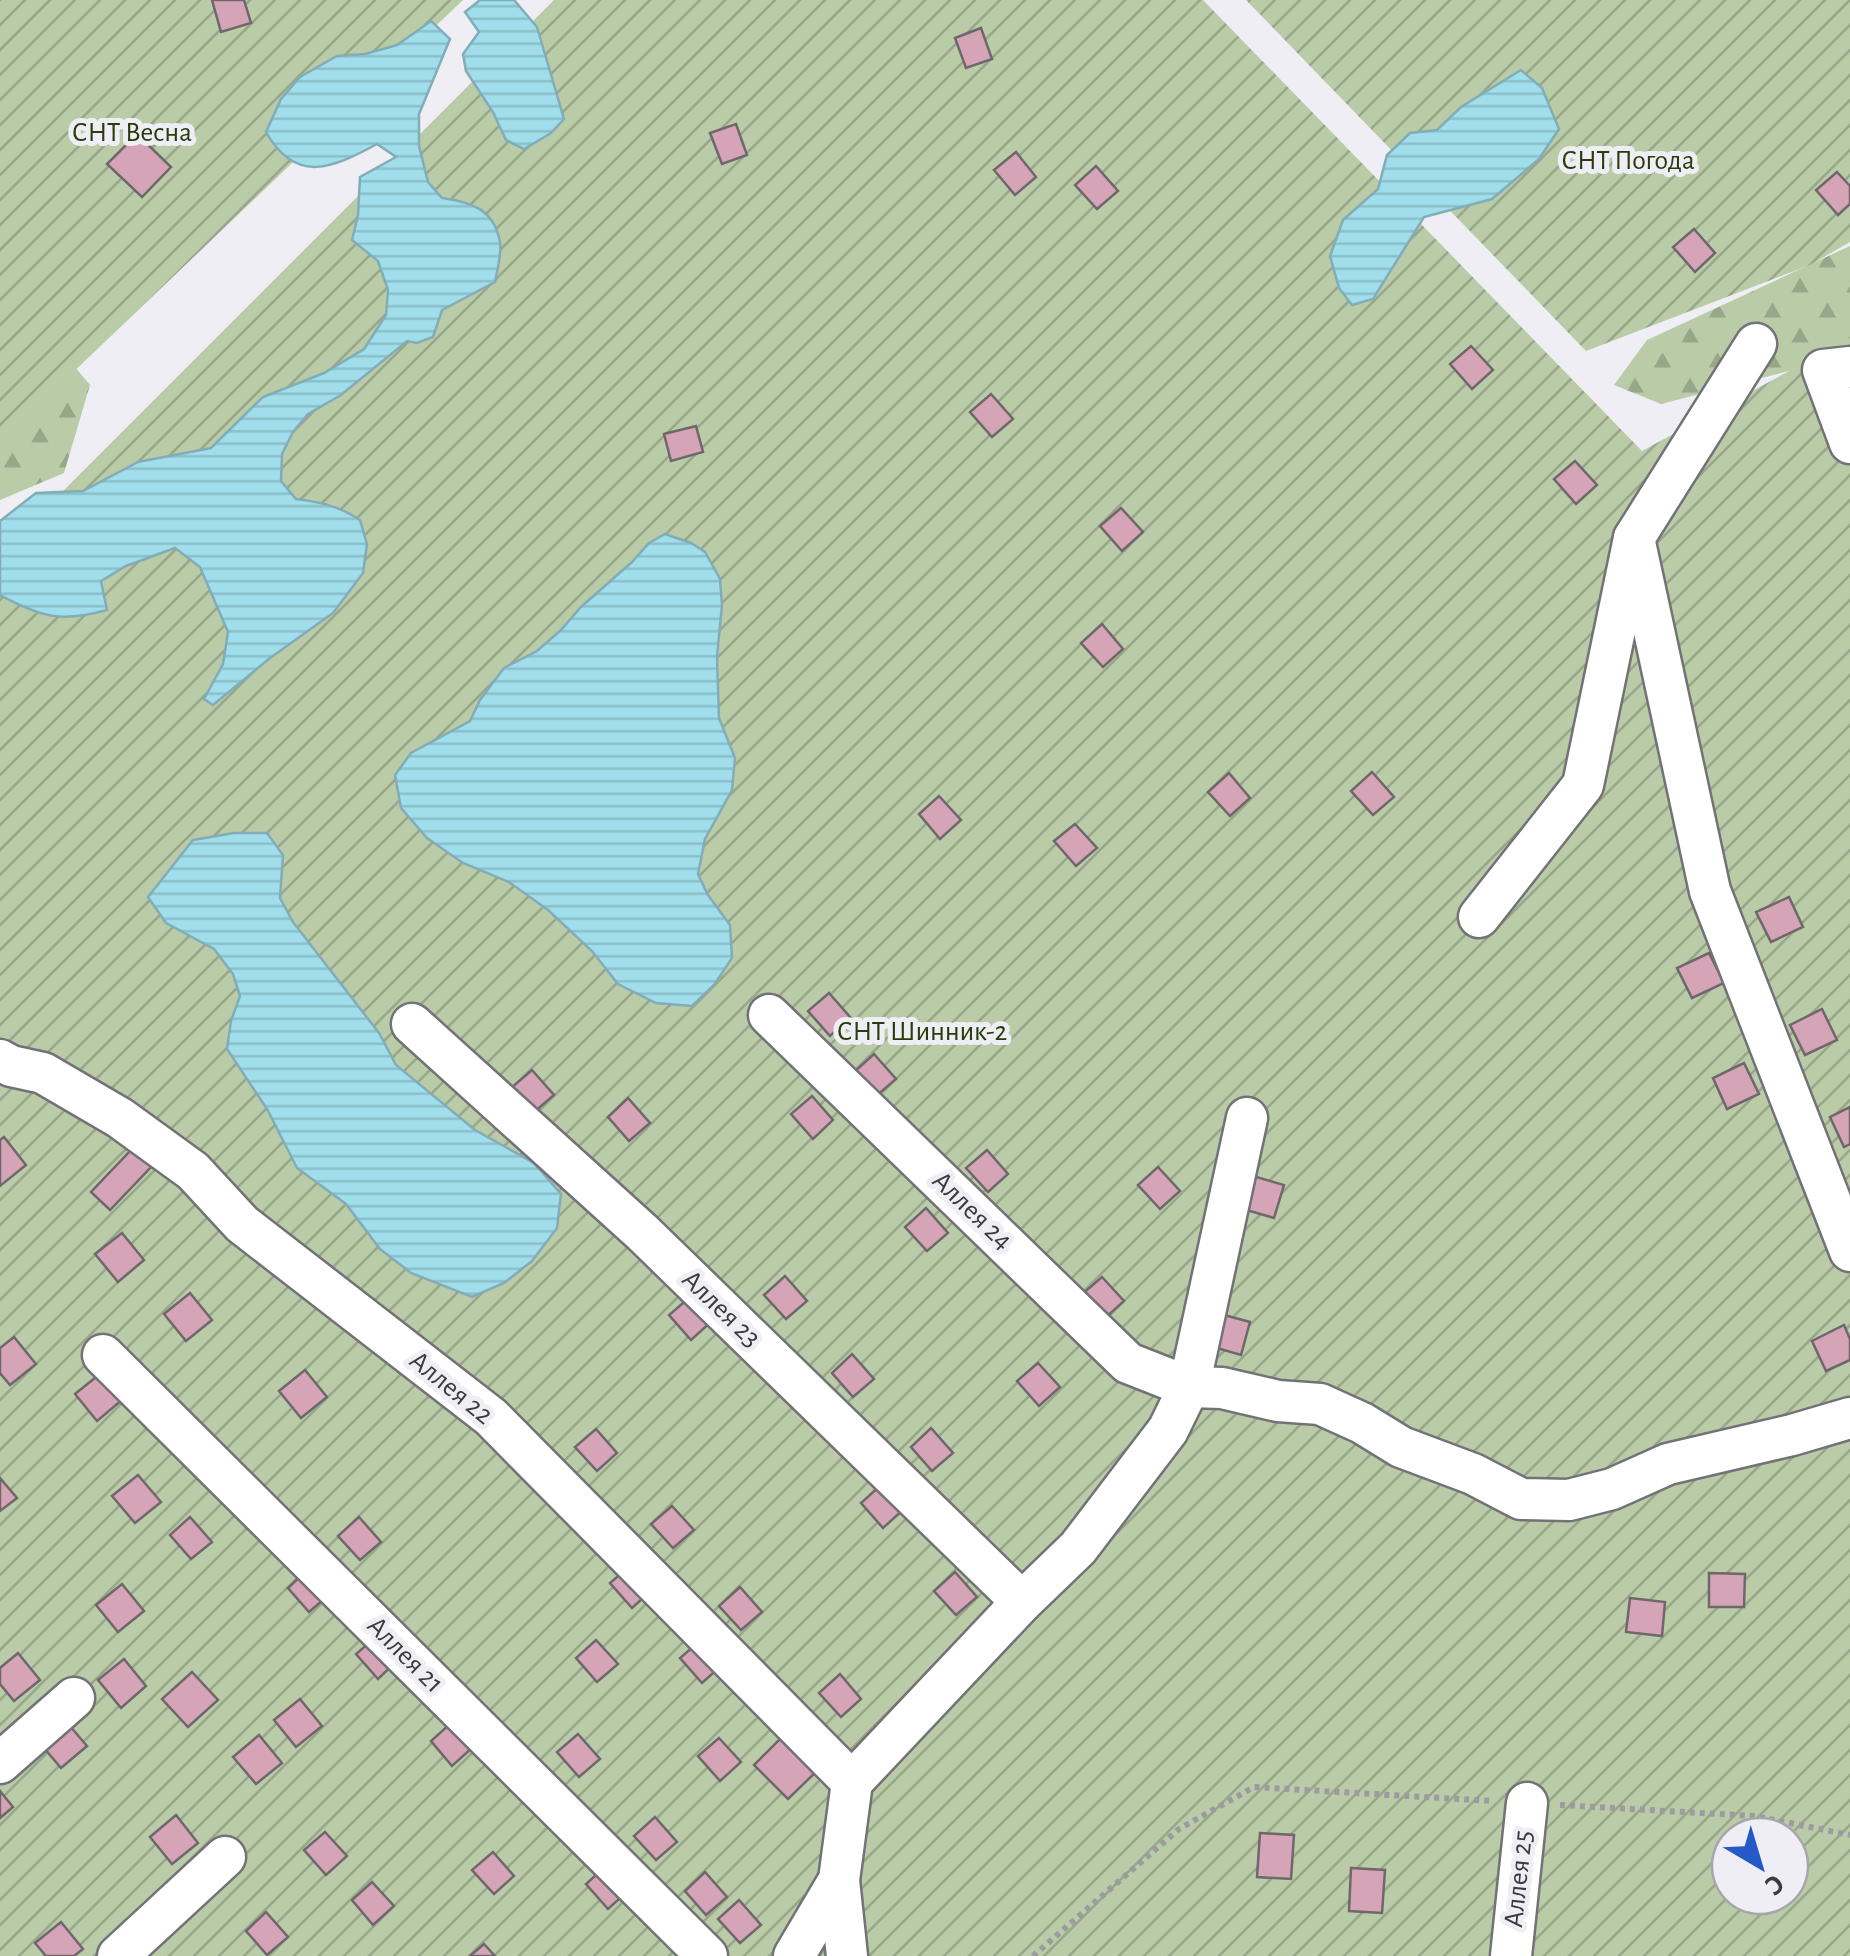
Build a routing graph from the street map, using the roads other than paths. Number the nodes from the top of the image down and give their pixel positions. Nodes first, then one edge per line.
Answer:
1 (1756, 344) dead end
2 (1850, 367) edge
3 (1850, 443) edge
4 (1634, 538) junction
5 (1479, 918) dead end
6 (769, 1015) dead end
7 (412, 1024) dead end
8 (0, 1060) edge
9 (1246, 1118) dead end
10 (1850, 1251) edge
11 (102, 1355) dead end
12 (1189, 1387) junction
13 (1850, 1418) edge
14 (1022, 1602) junction
15 (74, 1698) dead end
16 (0, 1763) edge
17 (852, 1782) junction
18 (1527, 1803) road end
19 (225, 1856) dead end
20 (839, 1880) junction
21 (118, 1956) edge
22 (707, 1956) edge
23 (794, 1956) edge
24 (847, 1956) edge
25 (1511, 1956) edge

1 - 4 lane
2 - 3 lane
4 - 5 lane
4 - 10 lane
6 - 12 lane, Аллея 24
7 - 14 lane, Аллея 23
8 - 17 lane, Аллея 22
9 - 12 lane
11 - 22 lane, Аллея 21
12 - 13 lane, Аллея 24
12 - 14 lane
14 - 17 lane
15 - 16 lane
17 - 20 lane
18 - 25 lane, Аллея 25
19 - 21 lane
20 - 23 lane
20 - 24 lane

